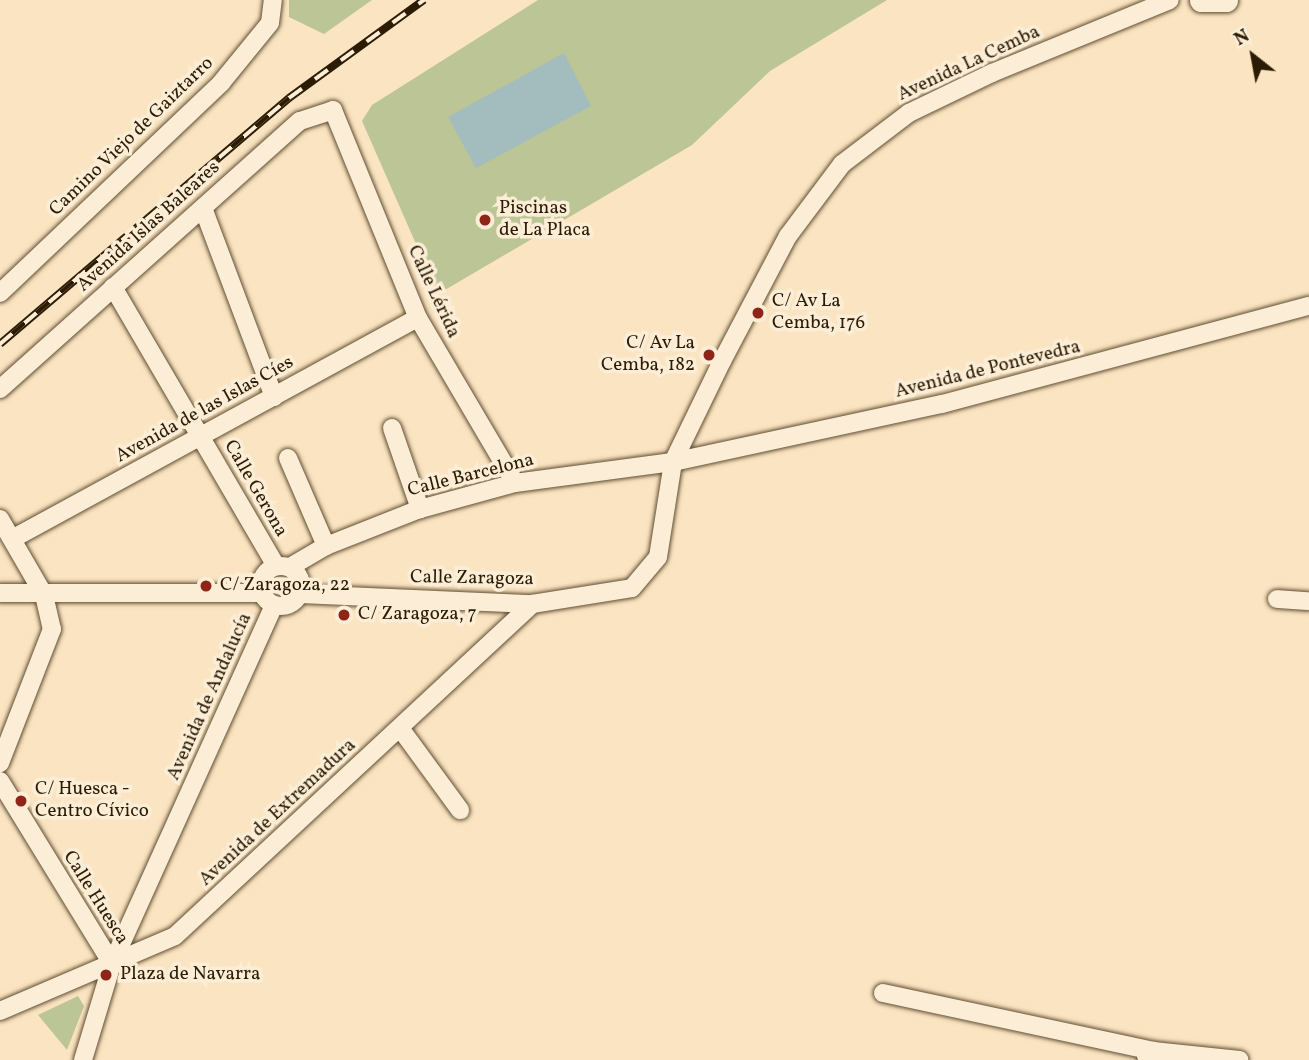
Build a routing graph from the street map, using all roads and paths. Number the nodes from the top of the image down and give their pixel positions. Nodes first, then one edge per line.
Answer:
1 (273, 0) edge
2 (1170, 0) edge
3 (1201, 0) edge
4 (1226, 0) edge
5 (333, 110) joint
6 (203, 208) junction
7 (113, 288) junction
8 (0, 293) edge
9 (1309, 306) edge
10 (418, 318) junction
11 (0, 389) edge
12 (274, 397) junction
13 (392, 428) dead end
14 (200, 436) junction
15 (288, 458) dead end
16 (673, 462) junction
17 (515, 483) junction
18 (420, 509) junction
19 (0, 519) edge
20 (12, 539) junction
21 (326, 546) junction
22 (283, 567) junction
23 (0, 593) edge
24 (300, 594) junction
25 (44, 595) junction
26 (268, 599) junction
27 (1277, 599) dead end
28 (1309, 601) edge
29 (532, 604) junction
30 (400, 728) junction
31 (0, 763) edge
32 (0, 781) edge
33 (6, 804) edge
34 (460, 810) dead end
35 (112, 964) junction
36 (883, 993) dead end
37 (0, 1011) edge
38 (1147, 1055) edge
39 (83, 1060) edge
40 (1240, 1060) edge

1 - 8 street, Camino Viejo de Gaiztarro
2 - 16 street, Avenida La Cemba
3 - 4 street
5 - 6 street, Avenida Islas Baleares
5 - 10 street, Calle Lérida
6 - 7 street, Avenida Islas Baleares
6 - 12 street
7 - 11 street, Avenida Islas Baleares
7 - 14 street, Calle Gerona
9 - 16 street, Avenida de Pontevedra
10 - 12 street, Avenida de las Islas Cíes
10 - 17 street, Calle Lérida
12 - 14 street, Avenida de las Islas Cíes
13 - 18 street
14 - 20 street, Avenida de las Islas Cíes
14 - 22 street, Calle Gerona
15 - 21 street
16 - 17 street, Calle Barcelona
16 - 29 street, Calle Zaragoza
17 - 18 street, Calle Barcelona
18 - 21 street, Calle Barcelona
19 - 20 street
20 - 25 street
21 - 22 street, Calle Barcelona
22 - 24 street
22 - 26 street
23 - 25 street
24 - 26 street
24 - 29 street, Calle Zaragoza
25 - 26 street
25 - 31 street
26 - 35 street, Avenida de Andalucía
27 - 28 street
29 - 30 street, Avenida de Extremadura
30 - 34 street
30 - 35 street, Avenida de Extremadura
32 - 33 street, Calle Huesca
33 - 35 street, Calle Huesca
35 - 37 street
35 - 39 street
36 - 38 street
38 - 40 street

